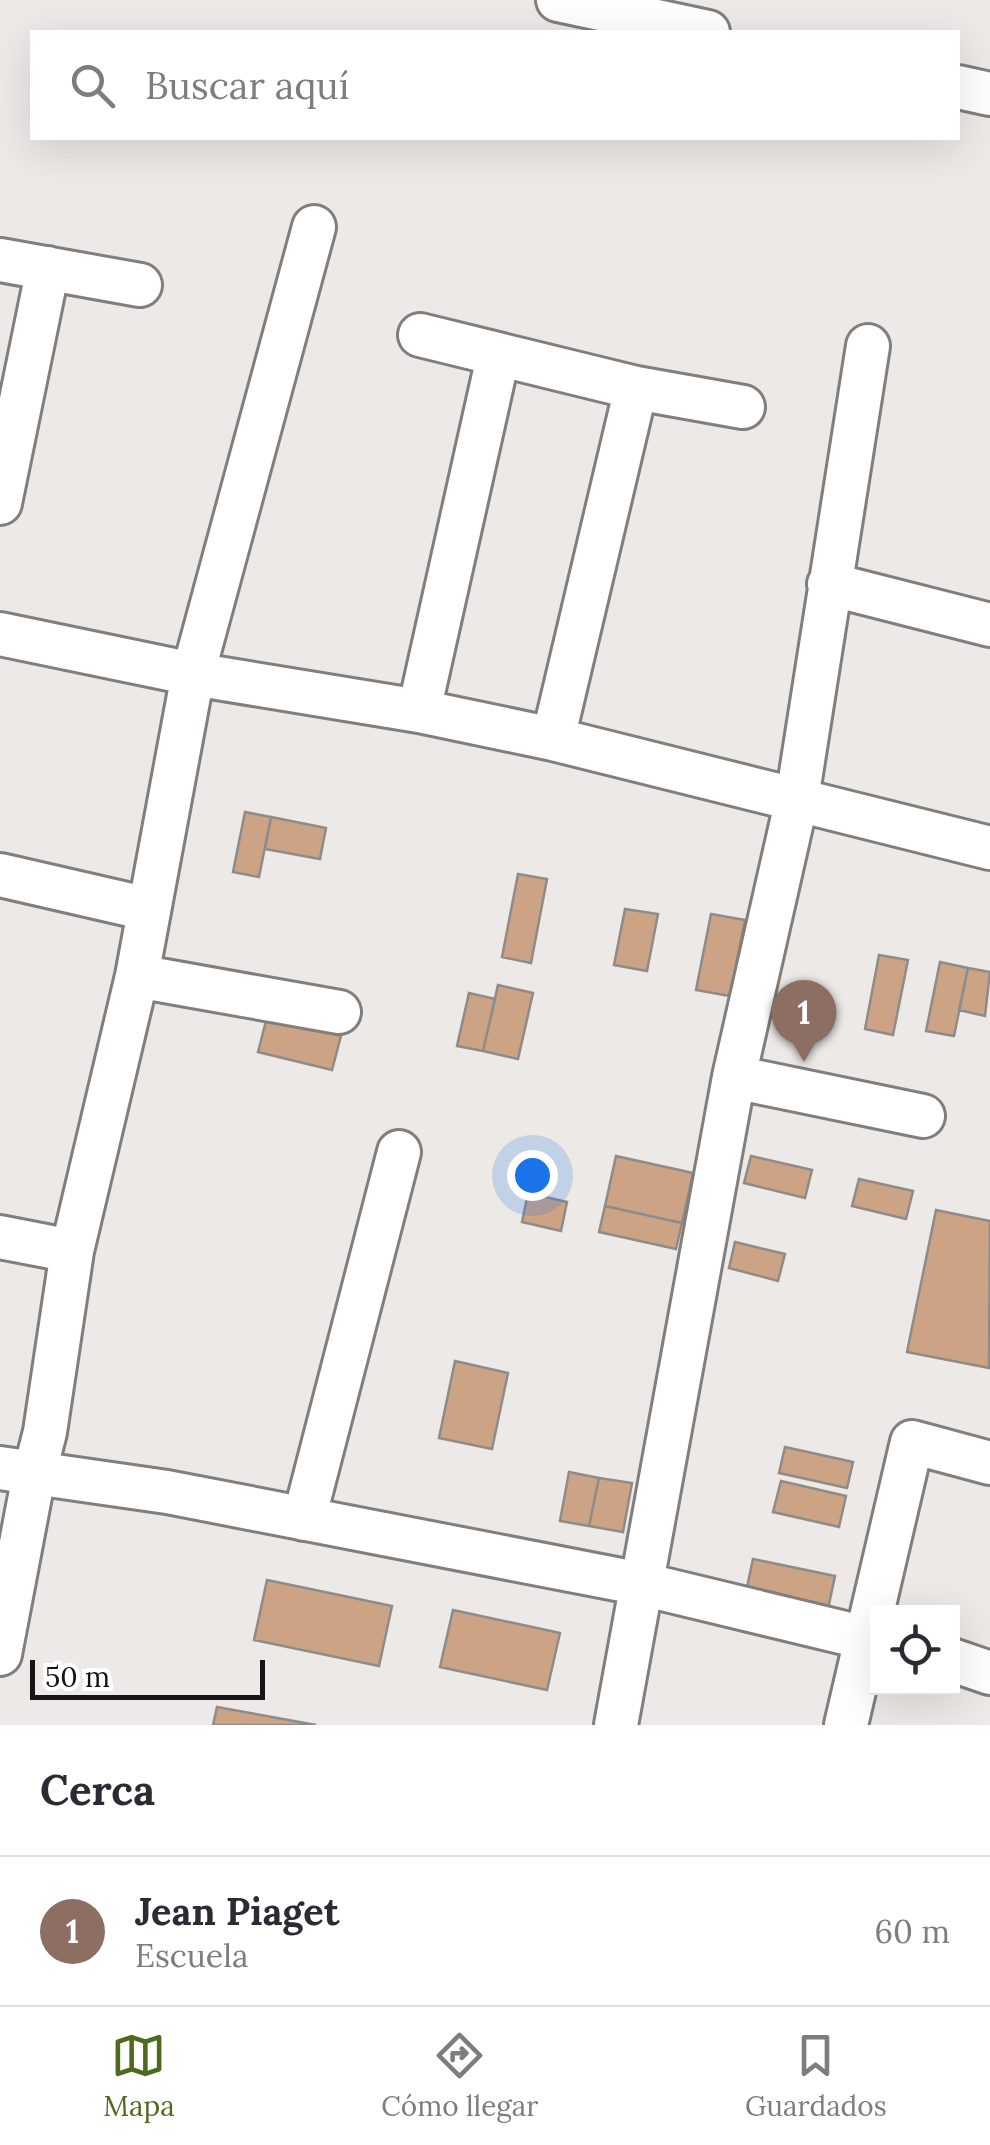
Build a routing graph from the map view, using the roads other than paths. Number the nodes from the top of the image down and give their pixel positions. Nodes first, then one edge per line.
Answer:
1 (558, 0) edge
2 (699, 30) edge
3 (960, 87) edge
4 (990, 94) edge
5 (314, 227) dead end
6 (0, 260) edge
7 (48, 268) junction
8 (140, 286) dead end
9 (420, 335) dead end
10 (868, 346) dead end
11 (498, 357) junction
12 (636, 388) junction
13 (743, 407) dead end
14 (0, 503) edge
15 (829, 584) junction
16 (990, 625) edge
17 (0, 634) edge
18 (193, 674) junction
19 (419, 711) junction
20 (554, 740) junction
21 (798, 799) junction
22 (990, 848) edge
23 (0, 875) edge
24 (148, 909) junction
25 (137, 976) junction
26 (339, 1012) dead end
27 (734, 1078) junction
28 (923, 1116) dead end
29 (399, 1152) dead end
30 (0, 1238) edge
31 (72, 1251) junction
32 (990, 1462) edge
33 (17, 1471) edge
34 (304, 1519) junction
35 (642, 1584) junction
36 (880, 1605) edge
37 (870, 1639) edge
38 (870, 1649) edge
39 (0, 1654) edge
40 (960, 1663) edge
41 (990, 1672) edge
42 (616, 1725) edge
43 (846, 1725) edge

1 - 2 street
3 - 4 street
5 - 18 street
6 - 7 street
7 - 8 street
7 - 14 street
9 - 11 street
10 - 15 street
11 - 12 street
11 - 19 street
12 - 13 street
12 - 20 street
15 - 16 street
15 - 21 street
17 - 18 street
18 - 19 street
18 - 24 street
19 - 20 street
20 - 21 street
21 - 22 street
21 - 27 street
23 - 24 street
24 - 25 street
25 - 26 street
25 - 31 street
27 - 28 street
27 - 35 street
29 - 34 street
30 - 31 street
31 - 33 street
32 - 36 street
33 - 34 street
33 - 39 street
34 - 35 street
35 - 37 street
35 - 42 street
38 - 43 street
40 - 41 street

